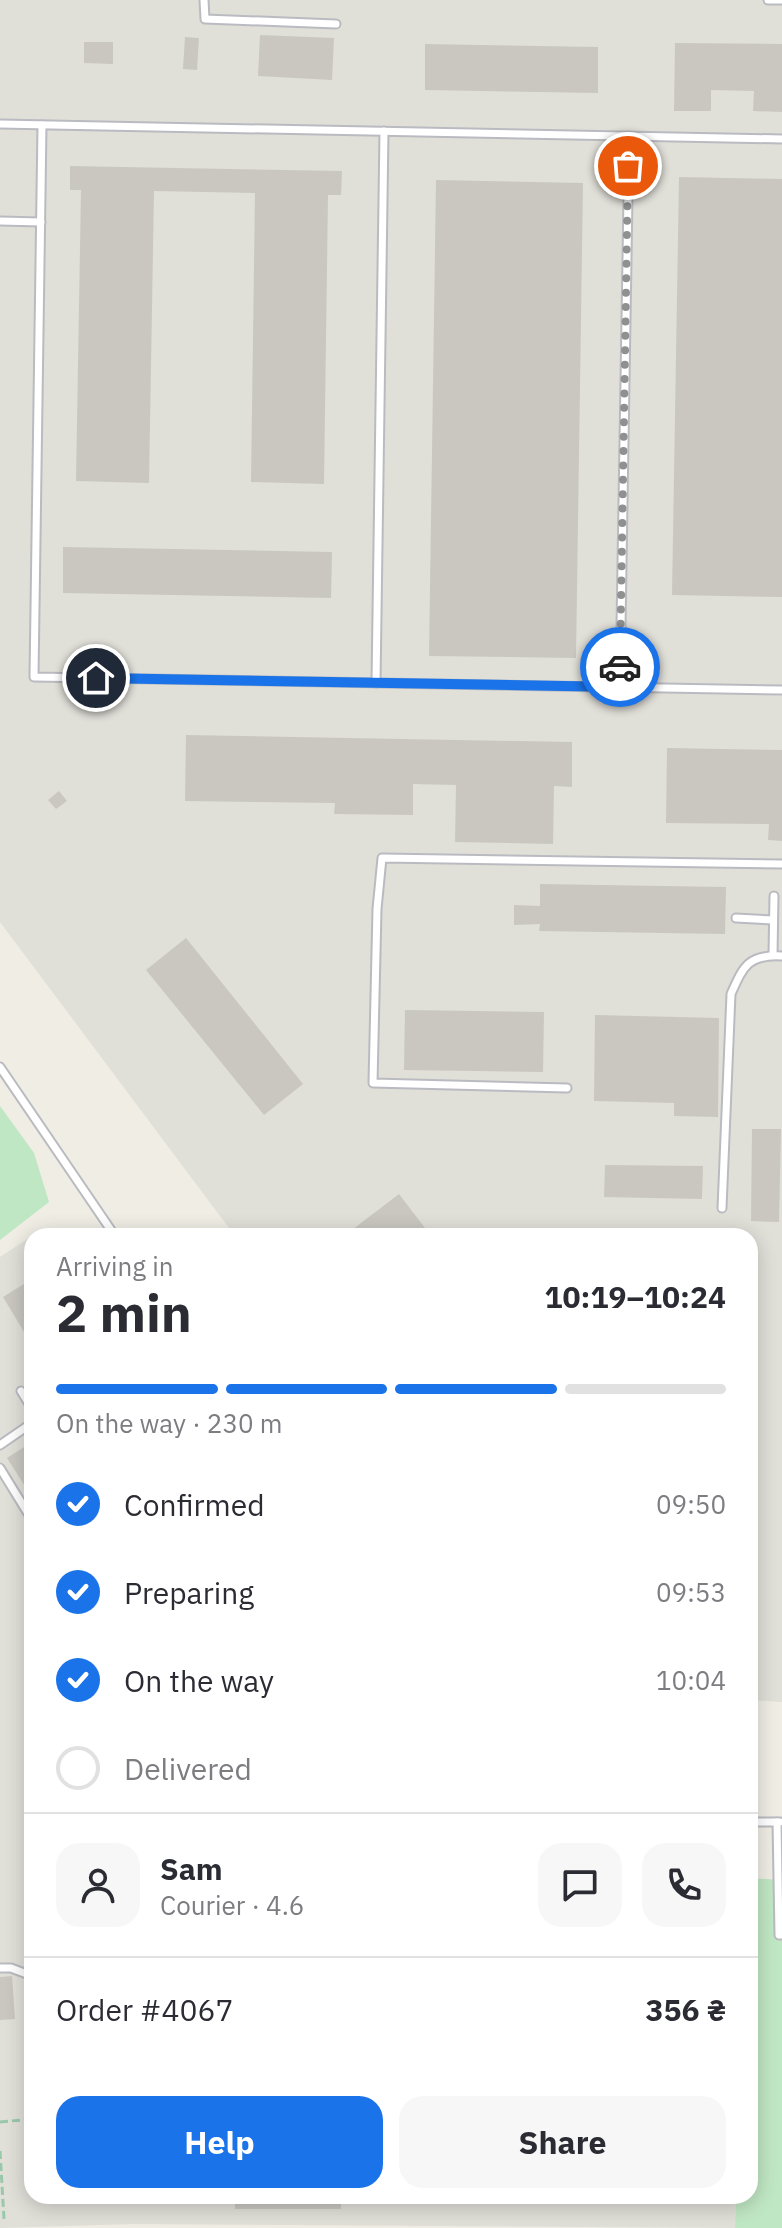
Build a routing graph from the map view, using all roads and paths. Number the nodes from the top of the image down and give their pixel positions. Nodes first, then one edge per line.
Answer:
1 (204, 0) edge
2 (768, 0) edge
3 (782, 0) edge
4 (336, 24) dead end
5 (0, 124) edge
6 (42, 125) junction
7 (384, 131) junction
8 (629, 136) junction
9 (782, 139) edge
10 (0, 221) edge
11 (41, 222) junction
12 (376, 683) junction
13 (620, 687) junction
14 (782, 690) edge
15 (782, 864) edge
16 (774, 896) dead end
17 (736, 918) dead end
18 (773, 920) junction
19 (777, 956) edge
20 (0, 1067) edge
21 (567, 1088) dead end
22 (722, 1208) dead end
23 (110, 1228) edge
24 (21, 1391) dead end
25 (24, 1396) edge
26 (24, 1428) edge
27 (0, 1445) edge
28 (0, 1468) edge
29 (24, 1507) edge
30 (758, 1822) edge
31 (780, 1822) edge
32 (782, 1935) edge
33 (0, 1968) edge
34 (24, 1973) edge
35 (24, 2120) edge
36 (0, 2122) edge
37 (0, 2151) edge
38 (4, 2219) dead end

1 - 4 lane
2 - 3 lane
5 - 6 lane
6 - 7 lane
6 - 11 lane
7 - 8 lane
7 - 12 lane
8 - 9 lane
8 - 13 lane
10 - 11 lane
11 - 12 lane
12 - 13 lane
13 - 14 lane
15 - 21 lane
16 - 18 lane
17 - 18 lane
18 - 19 lane
19 - 22 lane
20 - 23 lane
24 - 25 lane
26 - 27 lane
28 - 29 lane
30 - 31 lane
31 - 32 lane
33 - 34 lane
35 - 36 path
37 - 38 path

